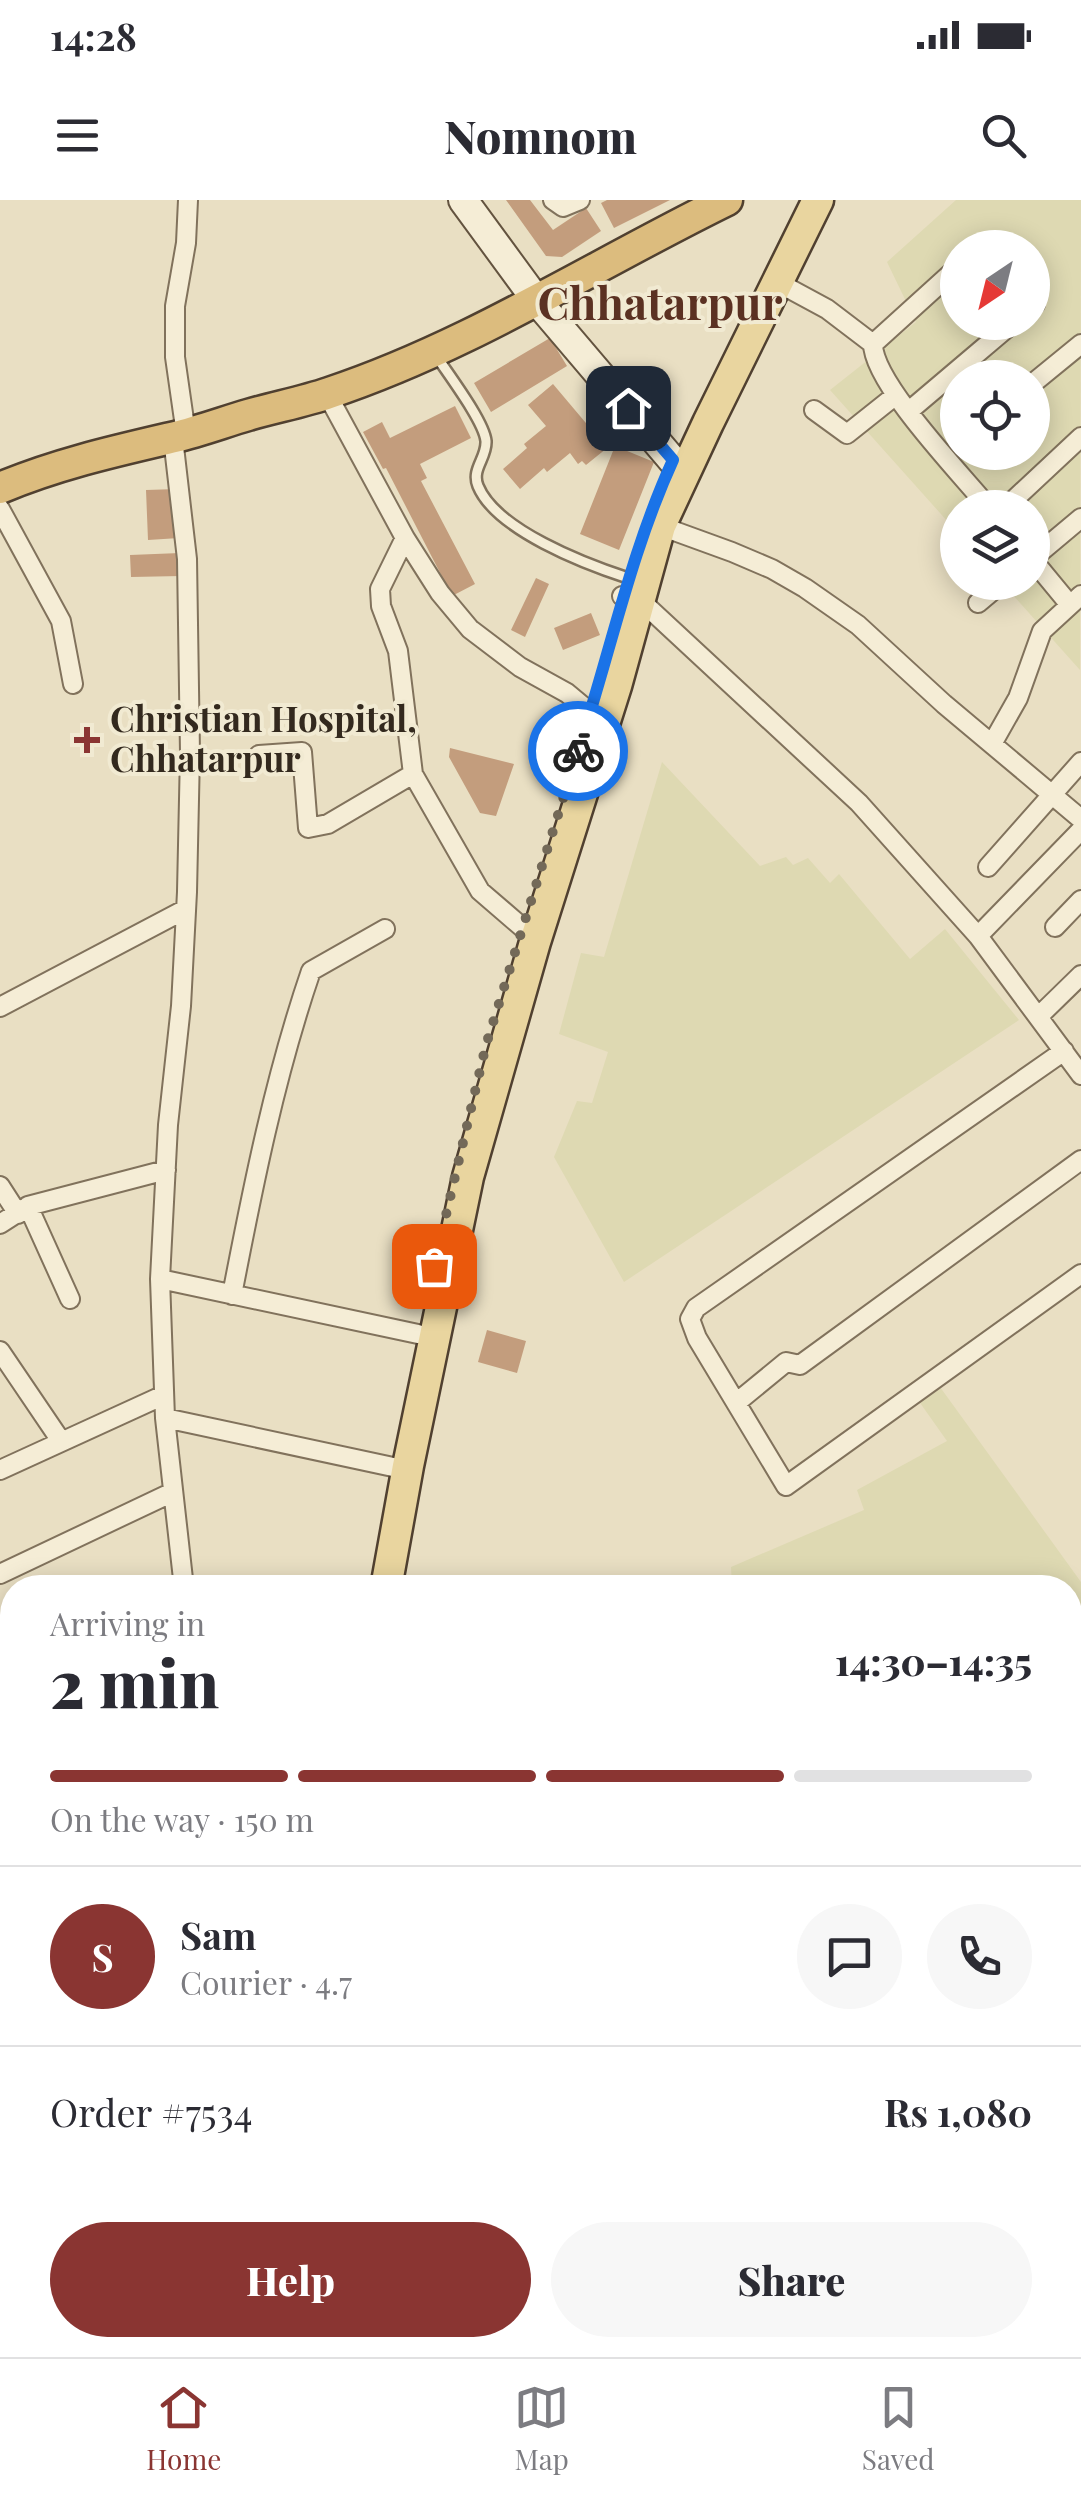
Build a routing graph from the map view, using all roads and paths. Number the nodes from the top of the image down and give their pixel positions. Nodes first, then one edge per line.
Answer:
1 (188, 200) edge
2 (463, 200) edge
3 (554, 200) edge
4 (580, 200) edge
5 (801, 200) edge
6 (818, 200) edge
7 (716, 202) edge
8 (776, 282) junction
9 (940, 283) edge
10 (537, 301) junction
11 (993, 340) edge
12 (873, 344) junction
13 (1081, 344) edge
14 (434, 353) junction
15 (1050, 369) edge
16 (327, 394) junction
17 (896, 395) junction
18 (814, 410) dead end
19 (908, 412) junction
20 (180, 436) junction
21 (1081, 436) edge
22 (940, 440) edge
23 (673, 460) junction
24 (0, 488) edge
25 (1024, 490) edge
26 (0, 510) edge
27 (1081, 518) edge
28 (654, 524) junction
29 (405, 538) junction
30 (1050, 544) edge
31 (1050, 576) edge
32 (630, 591) junction
33 (980, 600) edge
34 (1076, 600) edge
35 (978, 602) dead end
36 (73, 684) dead end
37 (591, 713) junction
38 (992, 744) junction
39 (259, 755) dead end
40 (1081, 762) edge
41 (414, 774) junction
42 (1054, 794) junction
43 (1081, 820) edge
44 (1081, 830) edge
45 (988, 867) dead end
46 (1081, 900) edge
47 (186, 909) junction
48 (522, 928) junction
49 (1056, 928) dead end
50 (386, 929) dead end
51 (978, 936) junction
52 (1081, 975) edge
53 (0, 1006) edge
54 (1038, 1016) junction
55 (1064, 1051) junction
56 (1081, 1074) edge
57 (1081, 1160) edge
58 (166, 1170) junction
59 (0, 1186) edge
60 (23, 1210) junction
61 (0, 1224) edge
62 (1081, 1274) edge
63 (160, 1280) junction
64 (232, 1295) junction
65 (70, 1299) dead end
66 (418, 1334) junction
67 (0, 1350) edge
68 (164, 1395) junction
69 (736, 1403) junction
70 (165, 1418) junction
71 (61, 1441) junction
72 (393, 1466) junction
73 (0, 1470) edge
74 (173, 1492) junction
75 (0, 1574) edge
76 (178, 1575) edge
77 (373, 1575) edge
78 (388, 1575) edge

1 - 20 street
2 - 10 main road
3 - 4 street
5 - 23 main road
6 - 8 main road
7 - 10 highway
8 - 12 street
8 - 28 main road
9 - 12 street
10 - 14 highway
10 - 23 main road
11 - 19 street
12 - 17 street
13 - 15 street
14 - 16 highway
14 - 32 lane
16 - 20 highway
16 - 29 street
17 - 18 street
17 - 19 street
19 - 22 street
20 - 24 highway
20 - 47 street
21 - 25 street
23 - 28 main road
26 - 36 street
27 - 30 street
28 - 32 main road
28 - 38 street
29 - 37 street
29 - 41 street
31 - 34 street
32 - 37 main road
32 - 51 street
32 - 78 main road
33 - 35 street
34 - 38 street
37 - 48 main road
38 - 42 street
39 - 41 street
40 - 42 street
41 - 48 street
42 - 43 street
42 - 45 street
44 - 51 street
46 - 49 street
47 - 53 street
47 - 58 street
48 - 66 main road
50 - 64 street
51 - 54 street
52 - 54 street
54 - 55 street
55 - 56 street
55 - 69 street
57 - 69 street
58 - 60 street
58 - 63 street
59 - 60 street
60 - 61 street
60 - 65 street
62 - 69 street
63 - 64 street
63 - 68 street
64 - 66 street
66 - 72 main road
67 - 71 street
68 - 70 street
68 - 71 street
70 - 72 street
70 - 74 street
71 - 73 street
72 - 77 main road
74 - 75 street
74 - 76 street

